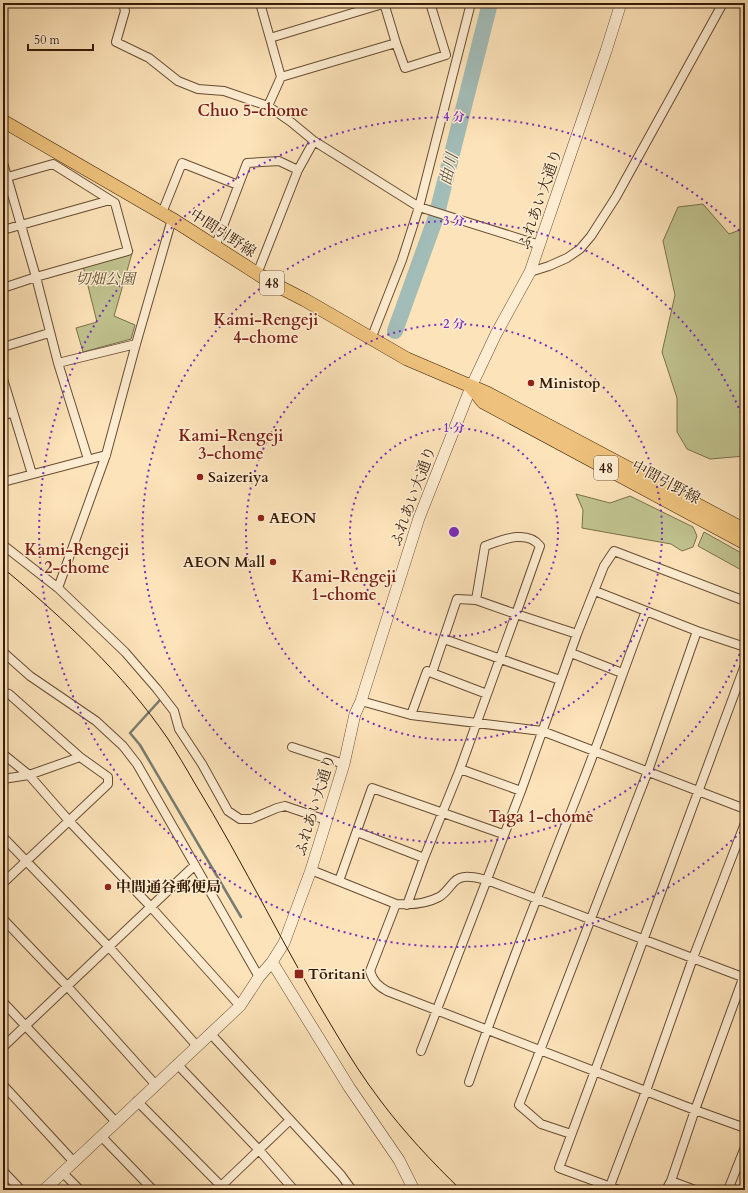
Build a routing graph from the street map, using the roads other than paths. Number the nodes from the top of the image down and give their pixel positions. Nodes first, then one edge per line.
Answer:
1 (122, 3) edge
2 (260, 3) edge
3 (385, 3) edge
4 (430, 3) edge
5 (470, 3) edge
6 (621, 3) edge
7 (723, 3) edge
8 (270, 38) junction
9 (396, 43) junction
10 (281, 77) junction
11 (268, 106) junction
12 (3, 121) edge
13 (314, 141) junction
14 (3, 163) edge
15 (298, 170) junction
16 (5, 177) edge
17 (238, 185) junction
18 (110, 200) junction
19 (422, 209) junction
20 (167, 216) junction
21 (21, 225) junction
22 (3, 230) edge
23 (540, 245) junction
24 (215, 247) junction
25 (530, 272) junction
26 (258, 274) junction
27 (36, 277) junction
28 (3, 288) edge
29 (50, 333) junction
30 (374, 340) junction
31 (136, 344) junction
32 (3, 347) edge
33 (58, 363) junction
34 (3, 380) edge
35 (472, 387) junction
36 (12, 412) junction
37 (3, 416) edge
38 (106, 455) junction
39 (88, 459) junction
40 (32, 474) junction
41 (3, 482) edge
42 (745, 530) edge
43 (745, 543) edge
44 (3, 545) edge
45 (58, 588) junction
46 (595, 591) junction
47 (476, 600) junction
48 (745, 601) edge
49 (646, 611) junction
50 (516, 614) junction
51 (697, 631) junction
52 (577, 634) junction
53 (444, 639) junction
54 (745, 647) edge
55 (3, 652) edge
56 (571, 653) junction
57 (500, 658) junction
58 (745, 665) edge
59 (432, 673) junction
60 (622, 673) junction
61 (560, 680) junction
62 (3, 692) edge
63 (487, 694) junction
64 (361, 701) junction
65 (411, 715) junction
66 (476, 724) junction
67 (542, 731) junction
68 (292, 747) dead end
69 (594, 751) junction
70 (3, 754) edge
71 (80, 757) junction
72 (344, 764) junction
73 (460, 768) junction
74 (648, 771) junction
75 (29, 775) junction
76 (3, 779) edge
77 (521, 791) junction
78 (698, 792) junction
79 (745, 809) edge
80 (442, 812) junction
81 (326, 820) junction
82 (70, 822) junction
83 (745, 823) edge
84 (357, 832) junction
85 (503, 834) junction
86 (3, 837) edge
87 (424, 858) junction
88 (27, 861) junction
89 (196, 865) junction
90 (311, 870) junction
91 (487, 880) junction
92 (339, 881) junction
93 (3, 883) edge
94 (537, 898) junction
95 (396, 904) junction
96 (407, 905) junction
97 (151, 907) junction
98 (3, 919) edge
99 (591, 919) junction
100 (644, 939) junction
101 (109, 947) junction
102 (693, 958) junction
103 (272, 962) junction
104 (744, 976) edge
105 (259, 977) junction
106 (67, 986) junction
107 (3, 1002) edge
108 (240, 1006) junction
109 (436, 1010) junction
110 (26, 1025) junction
111 (487, 1030) junction
112 (210, 1034) junction
113 (197, 1046) junction
114 (3, 1047) edge
115 (541, 1050) junction
116 (421, 1051) dead end
117 (177, 1064) junction
118 (594, 1071) junction
119 (469, 1082) dead end
120 (155, 1084) junction
121 (3, 1085) edge
122 (646, 1091) junction
123 (137, 1101) junction
124 (695, 1110) junction
125 (290, 1120) junction
126 (116, 1122) junction
127 (745, 1128) edge
128 (571, 1134) junction
129 (101, 1136) junction
130 (745, 1147) edge
131 (259, 1150) junction
132 (74, 1162) junction
133 (3, 1171) edge
134 (63, 1173) junction
135 (670, 1181) junction
136 (610, 1186) junction
137 (221, 1189) edge
138 (20, 1190) edge
139 (44, 1190) edge
140 (80, 1190) edge
141 (153, 1190) edge
142 (294, 1190) edge
143 (352, 1190) edge
144 (414, 1190) edge
145 (619, 1190) edge
146 (666, 1190) edge
147 (695, 1190) edge
148 (728, 1190) edge

1 - 11 street
2 - 8 street
3 - 8 street
3 - 9 street
4 - 9 street
5 - 19 street
6 - 23 street, ふれあい大通り
7 - 25 street
8 - 10 street
9 - 10 street
10 - 11 street
11 - 13 street
12 - 20 main road, 中間引野線 / 48
13 - 15 street
13 - 19 street
14 - 16 street
15 - 17 street
15 - 26 street
16 - 18 street
16 - 21 street
17 - 20 street
17 - 24 street
18 - 21 street
18 - 27 street
19 - 23 street
19 - 30 street
20 - 24 main road, 中間引野線 / 48
20 - 31 street
21 - 22 street
21 - 27 street
23 - 25 street, ふれあい大通り
24 - 26 main road, 中間引野線 / 48
25 - 35 street, ふれあい大通り
26 - 30 main road, 中間引野線 / 48
27 - 28 street
27 - 29 street
29 - 32 street
29 - 33 street
30 - 35 main road, 中間引野線 / 48
31 - 33 street
31 - 38 street
33 - 39 street
34 - 36 street
35 - 42 main road, 中間引野線 / 48
35 - 43 main road, 中間引野線 / 48
35 - 64 street, ふれあい大通り
36 - 37 street
36 - 40 street
38 - 39 street
38 - 45 street
39 - 40 street
40 - 41 street
44 - 45 street
45 - 81 street
46 - 48 street
46 - 49 street
46 - 52 street
47 - 50 street
47 - 50 street
47 - 53 street
49 - 51 street
49 - 60 street
50 - 52 street
50 - 57 street
51 - 54 street
51 - 74 street
52 - 56 street
53 - 57 street
53 - 59 street
55 - 89 street
56 - 60 street
56 - 61 street
57 - 61 street
57 - 63 street
58 - 78 street
59 - 63 street
59 - 65 street
60 - 69 street
61 - 67 street
62 - 71 street
63 - 66 street
64 - 65 street
64 - 72 street, ふれあい大通り
65 - 66 street
66 - 67 street
66 - 73 street
67 - 69 street
67 - 77 street
68 - 72 street
69 - 74 street
69 - 94 street
70 - 75 street
71 - 75 street
71 - 82 street
72 - 81 street, ふれあい大通り
73 - 77 street
73 - 80 street
74 - 78 street
74 - 99 street
75 - 76 street
75 - 82 street
77 - 85 street
78 - 79 street
78 - 100 street
80 - 84 street
80 - 85 street
80 - 87 street
81 - 90 street, ふれあい大通り
82 - 88 street
82 - 97 street
83 - 102 street
84 - 87 street
84 - 92 street
85 - 91 street
86 - 88 street
87 - 96 street
88 - 93 street
88 - 101 street
89 - 97 street
89 - 105 street
90 - 92 street
90 - 103 street, ふれあい大通り
91 - 94 street
91 - 96 street
91 - 109 street
92 - 95 street
94 - 99 street
94 - 111 street
95 - 96 street
95 - 109 street
97 - 101 street
97 - 108 street
98 - 106 street
99 - 100 street
99 - 115 street
100 - 102 street
100 - 118 street
101 - 106 street
101 - 113 street
102 - 104 street
102 - 122 street
103 - 105 street, ふれあい大通り
103 - 144 street
104 - 124 street
105 - 108 street, ふれあい大通り
106 - 110 street
106 - 120 street
107 - 110 street
108 - 112 street, ふれあい大通り
109 - 111 street
109 - 116 street
110 - 114 street
110 - 126 street
111 - 115 street
111 - 119 street
112 - 113 street, ふれあい大通り
112 - 125 street
113 - 117 street, ふれあい大通り
115 - 118 street
115 - 128 street
117 - 120 street, ふれあい大通り
117 - 131 street
118 - 122 street
118 - 128 street
120 - 123 street, ふれあい大通り
121 - 132 street
122 - 124 street
122 - 136 street
123 - 126 street, ふれあい大通り
123 - 137 street
124 - 127 street
124 - 135 street
125 - 131 street
125 - 143 street
126 - 129 street, ふれあい大通り
128 - 136 street
129 - 132 street, ふれあい大通り
129 - 141 street
130 - 148 street
131 - 137 street
131 - 142 street
132 - 134 street, ふれあい大通り
133 - 138 street
134 - 139 street, ふれあい大通り
134 - 140 street
135 - 146 street
135 - 147 street
136 - 145 street

